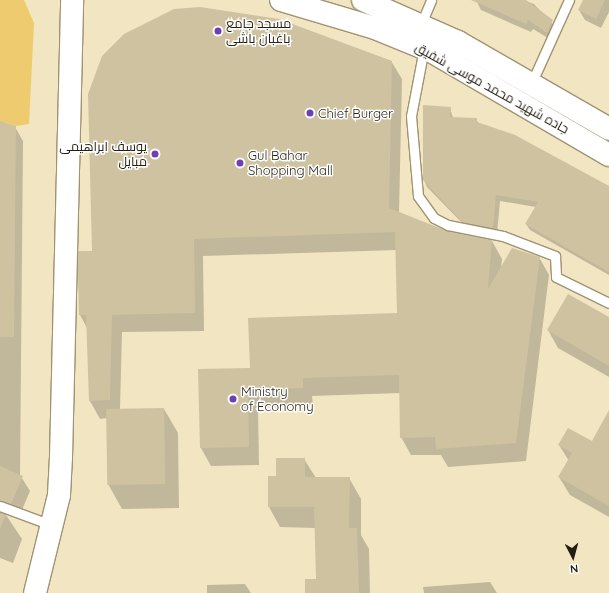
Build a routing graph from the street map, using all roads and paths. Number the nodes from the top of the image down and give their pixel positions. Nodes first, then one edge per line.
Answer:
1 (72, 0) edge
2 (281, 0) edge
3 (363, 0) edge
4 (431, 0) edge
5 (567, 1) edge
6 (420, 24) junction
7 (424, 48) junction
8 (531, 84) junction
9 (609, 129) edge
10 (609, 155) edge
11 (609, 303) edge
12 (0, 506) edge
13 (51, 525) junction
14 (34, 593) edge

1 - 13 main road
2 - 7 main road, جاده شهید محمد موسی شفیق
3 - 6 main road, جاده شهید محمد موسی شفیق
4 - 6 lane
5 - 8 lane
6 - 8 main road, جاده شهید محمد موسی شفیق
7 - 10 main road, جاده شهید محمد موسی شفیق
7 - 11 lane
8 - 9 main road, جاده شهید محمد موسی شفیق
12 - 13 lane
13 - 14 main road

